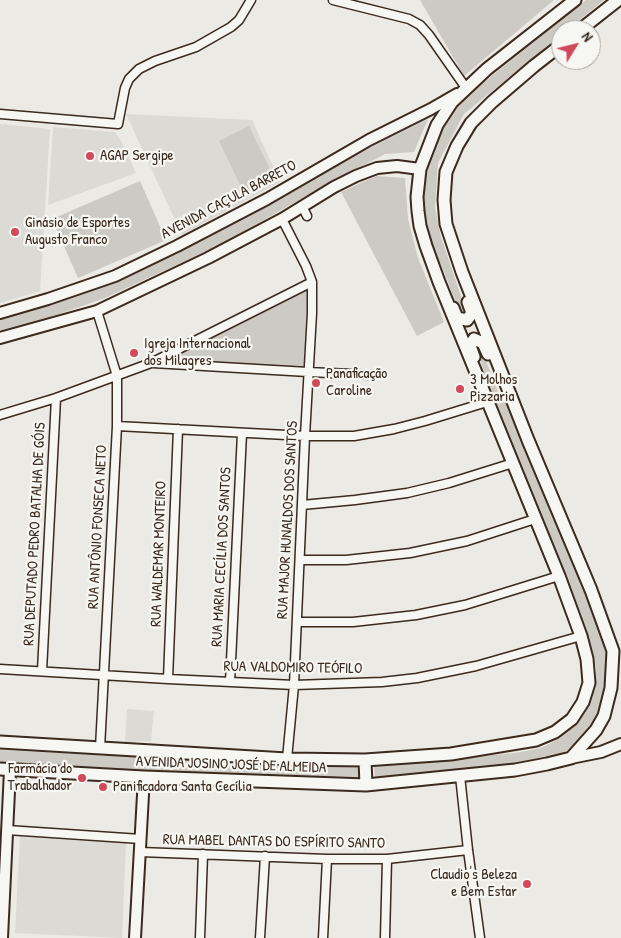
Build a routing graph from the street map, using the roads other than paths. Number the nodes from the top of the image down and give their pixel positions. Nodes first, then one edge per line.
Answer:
1 (251, 0) edge
2 (333, 0) edge
3 (575, 0) edge
4 (618, 0) edge
5 (593, 20) edge
6 (551, 53) edge
7 (464, 90) junction
8 (0, 114) edge
9 (420, 168) junction
10 (302, 206) junction
11 (307, 216) dead end
12 (282, 219) junction
13 (455, 252) junction
14 (434, 268) junction
15 (312, 282) junction
16 (97, 311) junction
17 (0, 313) edge
18 (0, 338) edge
19 (151, 363) junction
20 (308, 372) junction
21 (374, 375) dead end
22 (117, 376) junction
23 (510, 394) junction
24 (56, 398) junction
25 (487, 402) junction
26 (0, 415) edge
27 (117, 426) junction
28 (178, 429) junction
29 (242, 433) junction
30 (305, 436) junction
31 (513, 463) junction
32 (302, 505) junction
33 (535, 519) junction
34 (300, 560) junction
35 (559, 576) junction
36 (297, 622) junction
37 (581, 636) junction
38 (613, 651) junction
39 (621, 663) edge
40 (0, 669) edge
41 (42, 671) junction
42 (104, 675) junction
43 (168, 679) junction
44 (230, 682) junction
45 (294, 685) junction
46 (0, 742) edge
47 (621, 744) edge
48 (100, 748) junction
49 (571, 758) junction
50 (287, 759) junction
51 (364, 760) junction
52 (5, 769) edge
53 (460, 776) junction
54 (144, 777) junction
55 (366, 785) junction
56 (7, 830) junction
57 (141, 839) junction
58 (3, 846) edge
59 (468, 850) junction
60 (140, 852) junction
61 (203, 854) junction
62 (265, 856) junction
63 (327, 859) junction
64 (387, 859) junction
65 (2, 911) edge
66 (2, 938) edge
67 (135, 938) edge
68 (200, 938) edge
69 (260, 938) edge
70 (323, 938) edge
71 (385, 938) edge
72 (480, 938) edge

1 - 8 street
2 - 7 street
3 - 7 main road
4 - 5 main road
6 - 13 main road
7 - 9 main road
7 - 17 street, AVENIDA CAÇULA BARRETO
9 - 10 street
9 - 14 main road
10 - 11 street
10 - 12 street
12 - 15 street
12 - 16 street
13 - 14 main road
13 - 23 main road
14 - 25 main road
15 - 19 street
15 - 20 street, RUA MAJOR HUNALDOS DOS SANTOS
16 - 18 street
16 - 22 street, RUA ANTÔNIO FONSECA NETO
19 - 20 street
19 - 22 street
20 - 21 street
20 - 30 street, RUA MAJOR HUNALDOS DOS SANTOS
22 - 24 street
22 - 27 street, RUA ANTÔNIO FONSECA NETO
23 - 25 main road
23 - 38 main road
24 - 26 street
24 - 41 street, RUA DEPUTADO PEDRO BATALHA DE GÓIS
25 - 30 street
25 - 31 main road, AVENIDA JOSINO JOSÉ DE ALMEIDA
27 - 28 street
27 - 42 street, RUA ANTÔNIO FONSECA NETO
28 - 29 street
28 - 43 street, RUA WALDEMAR MONTEIRO
29 - 30 street
29 - 44 street, RUA MARIA CECÍLIA DOS SANTOS
30 - 32 street, RUA MAJOR HUNALDOS DOS SANTOS
31 - 32 street
31 - 33 main road, AVENIDA JOSINO JOSÉ DE ALMEIDA
32 - 34 street, RUA MAJOR HUNALDOS DOS SANTOS
33 - 34 street
33 - 35 main road, AVENIDA JOSINO JOSÉ DE ALMEIDA
34 - 36 street, RUA MAJOR HUNALDOS DOS SANTOS
35 - 36 street
35 - 37 main road, AVENIDA JOSINO JOSÉ DE ALMEIDA
36 - 45 street, RUA MAJOR HUNALDOS DOS SANTOS
37 - 45 street, RUA VALDOMIRO TEÓFILO
37 - 51 main road, AVENIDA JOSINO JOSÉ DE ALMEIDA
38 - 39 street
38 - 49 main road
40 - 41 street, RUA VALDOMIRO TEÓFILO
41 - 42 street, RUA VALDOMIRO TEÓFILO
42 - 43 street, RUA VALDOMIRO TEÓFILO
42 - 48 street, RUA ANTÔNIO FONSECA NETO
43 - 44 street, RUA VALDOMIRO TEÓFILO
44 - 45 street, RUA VALDOMIRO TEÓFILO
45 - 50 street, RUA MAJOR HUNALDOS DOS SANTOS
46 - 48 main road, AVENIDA JOSINO JOSÉ DE ALMEIDA
47 - 49 street
48 - 50 main road, AVENIDA JOSINO JOSÉ DE ALMEIDA
49 - 53 main road, AVENIDA JOSINO JOSÉ DE ALMEIDA
50 - 51 main road, AVENIDA JOSINO JOSÉ DE ALMEIDA
51 - 55 main road
52 - 54 main road, AVENIDA JOSINO JOSÉ DE ALMEIDA
52 - 56 street
53 - 55 main road, AVENIDA JOSINO JOSÉ DE ALMEIDA
53 - 59 street
54 - 55 main road, AVENIDA JOSINO JOSÉ DE ALMEIDA
54 - 57 street
56 - 57 street
56 - 58 street
57 - 60 street
58 - 65 street
59 - 64 street, RUA MABEL DANTAS DO ESPÍRITO SANTO
59 - 72 street
60 - 61 street, RUA MABEL DANTAS DO ESPÍRITO SANTO
60 - 67 street
61 - 62 street, RUA MABEL DANTAS DO ESPÍRITO SANTO
61 - 68 street
62 - 63 street, RUA MABEL DANTAS DO ESPÍRITO SANTO
62 - 69 street
63 - 64 street, RUA MABEL DANTAS DO ESPÍRITO SANTO
63 - 70 street
64 - 71 street
65 - 66 street

